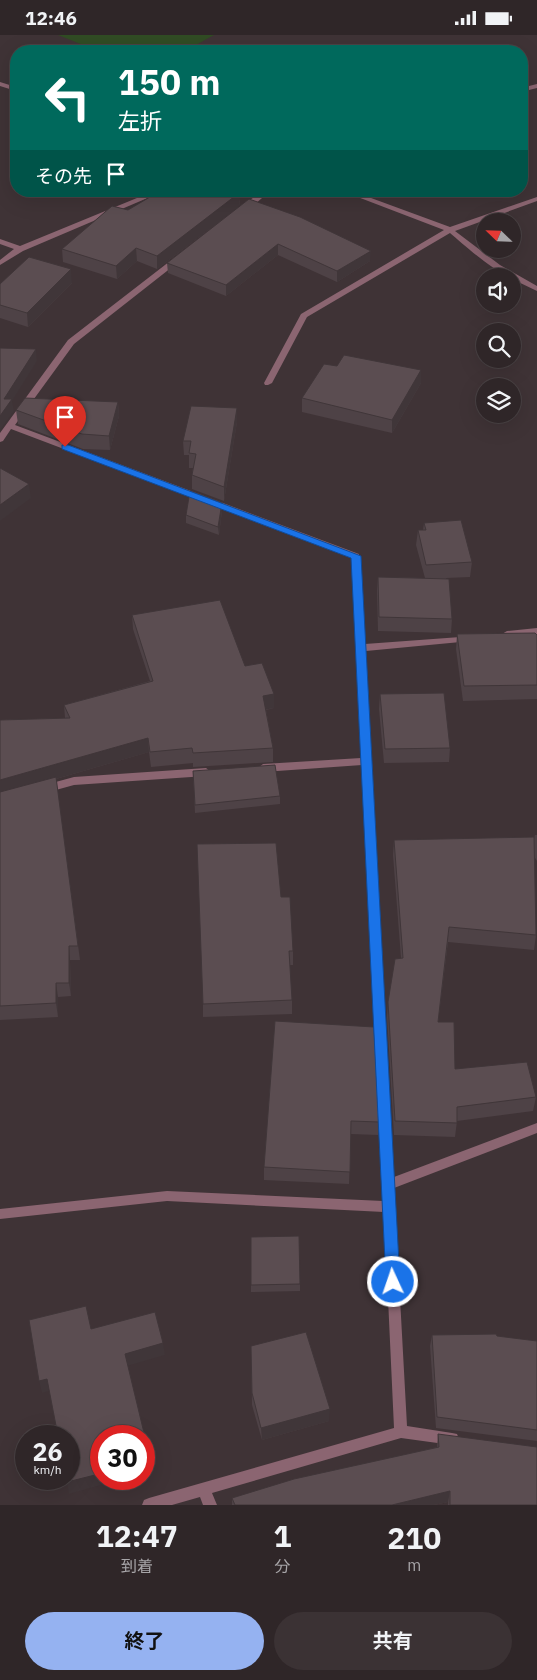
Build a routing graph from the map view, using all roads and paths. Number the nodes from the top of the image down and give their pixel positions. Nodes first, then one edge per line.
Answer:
1 (146, 197) edge
2 (259, 197) edge
3 (361, 197) edge
4 (537, 199) edge
5 (235, 215) edge
6 (450, 230) junction
7 (0, 241) edge
8 (20, 249) junction
9 (188, 252) edge
10 (0, 263) edge
11 (537, 289) edge
12 (268, 383) dead end
13 (10, 427) junction
14 (0, 439) edge
15 (537, 631) edge
16 (498, 635) edge
17 (478, 637) edge
18 (360, 648) junction
19 (365, 761) junction
20 (249, 769) edge
21 (220, 771) edge
22 (37, 791) edge
23 (537, 1128) edge
24 (388, 1185) junction
25 (389, 1207) junction
26 (0, 1214) edge
27 (401, 1432) junction
28 (469, 1441) edge
29 (204, 1489) junction
30 (149, 1505) edge
31 (210, 1505) edge

1 - 8 street
2 - 5 street
3 - 6 street
4 - 6 street
6 - 11 street
6 - 12 street
7 - 8 street
8 - 10 street
9 - 13 street
13 - 14 street
13 - 18 street
15 - 16 street
17 - 18 street
18 - 19 street
19 - 20 street
19 - 24 street
21 - 22 street
23 - 24 street
24 - 25 street
25 - 26 street
25 - 27 street
27 - 28 street
27 - 29 street
29 - 30 street
29 - 31 street

